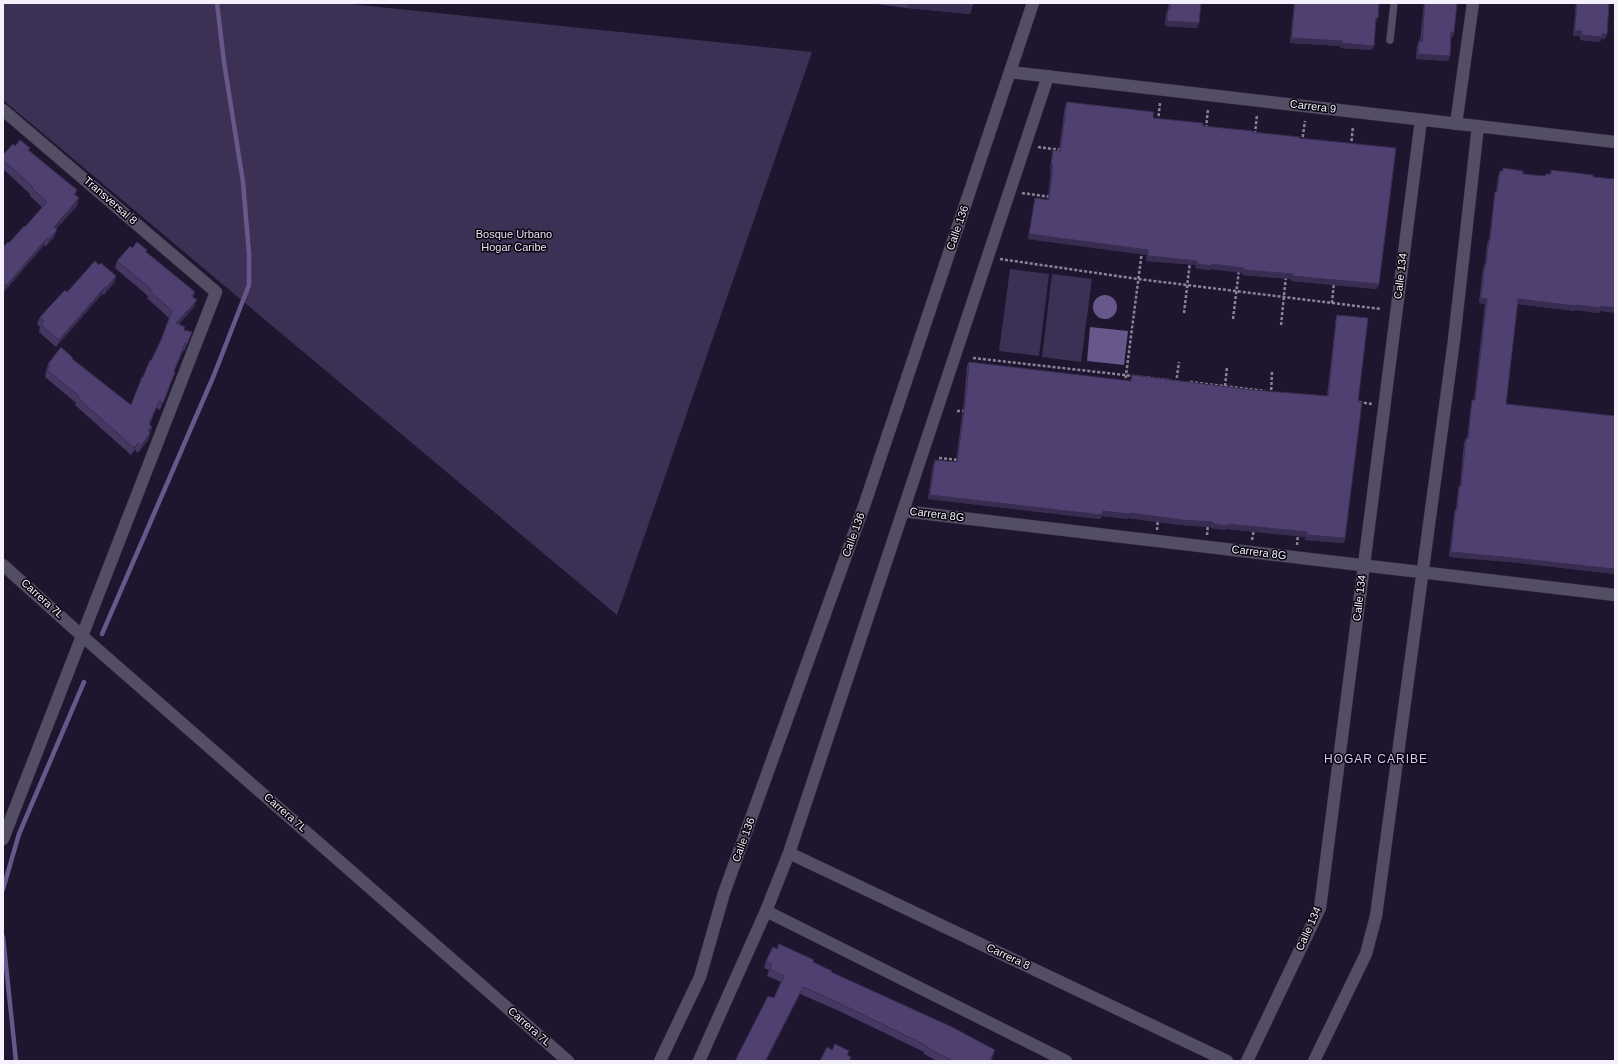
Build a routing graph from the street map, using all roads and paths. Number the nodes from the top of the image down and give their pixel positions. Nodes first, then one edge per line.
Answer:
1 (1033, 3) edge
2 (1394, 3) edge
3 (1472, 3) edge
4 (1390, 40) dead end
5 (1010, 72) junction
6 (1048, 76) junction
7 (1160, 104) dead end
8 (1208, 109) dead end
9 (3, 110) edge
10 (1257, 115) dead end
11 (1304, 120) dead end
12 (1421, 120) junction
13 (1456, 124) junction
14 (1158, 125) edge
15 (1353, 126) dead end
16 (1478, 126) junction
17 (1206, 132) edge
18 (1255, 138) edge
19 (1615, 142) edge
20 (1302, 144) edge
21 (1038, 147) dead end
22 (1061, 150) edge
23 (1350, 150) edge
24 (1022, 193) dead end
25 (1054, 197) edge
26 (1142, 247) edge
27 (1191, 254) edge
28 (999, 259) dead end
29 (1239, 268) edge
30 (1286, 274) edge
31 (1138, 279) junction
32 (1334, 280) edge
33 (1187, 285) junction
34 (1236, 291) junction
35 (1283, 297) junction
36 (1332, 303) junction
37 (1381, 309) dead end
38 (1184, 313) dead end
39 (1234, 319) dead end
40 (1281, 325) dead end
41 (973, 358) dead end
42 (1179, 362) dead end
43 (1228, 367) dead end
44 (1272, 371) dead end
45 (1127, 374) junction
46 (1176, 381) junction
47 (1225, 386) junction
48 (1175, 388) edge
49 (1125, 390) edge
50 (1271, 392) junction
51 (1278, 392) edge
52 (1224, 394) edge
53 (1270, 399) edge
54 (1357, 402) edge
55 (1372, 404) dead end
56 (957, 410) dead end
57 (973, 412) edge
58 (939, 458) dead end
59 (963, 461) edge
60 (903, 511) junction
61 (1158, 518) edge
62 (1208, 524) edge
63 (1254, 528) edge
64 (1156, 533) dead end
65 (1298, 534) edge
66 (1206, 539) dead end
67 (1252, 544) dead end
68 (1296, 549) dead end
69 (3, 565) edge
70 (1364, 566) junction
71 (1422, 573) junction
72 (1615, 595) edge
73 (81, 635) junction
74 (3, 839) edge
75 (789, 853) junction
76 (766, 911) junction
77 (568, 1061) edge
78 (660, 1061) edge
79 (699, 1061) edge
80 (1066, 1061) edge
81 (1226, 1061) edge
82 (1247, 1061) edge
83 (1314, 1061) edge

1 - 5 street, Calle 136
2 - 4 lane
3 - 13 street
5 - 6 street, Carrera 9
5 - 78 street, Calle 136
6 - 12 street, Carrera 9
6 - 60 street
7 - 14 path
8 - 17 path
9 - 73 street, Transversal 8
10 - 18 path
11 - 20 path
12 - 13 street, Carrera 9
12 - 70 street, Calle 134
13 - 16 street, Carrera 9
15 - 23 path
16 - 19 street, Carrera 9
16 - 71 street
21 - 22 path
24 - 25 path
26 - 31 path
27 - 33 path
28 - 31 path
29 - 34 path
30 - 35 path
31 - 33 path
31 - 45 path
32 - 36 path
33 - 34 path
33 - 38 path
34 - 35 path
34 - 39 path
35 - 36 path
35 - 40 path
36 - 37 path
41 - 45 path
42 - 46 path
43 - 47 path
44 - 50 path
45 - 46 path
45 - 49 path
46 - 47 path
46 - 48 path
47 - 50 path
47 - 52 path
50 - 51 path
50 - 53 path
54 - 55 path
56 - 57 path
58 - 59 path
60 - 70 street, Carrera 8G
60 - 75 street
61 - 64 path
62 - 66 path
63 - 67 path
65 - 68 path
69 - 73 street, Carrera 7L
70 - 71 street, Carrera 8G
70 - 82 street, Calle 134
71 - 72 street, Carrera 8G
71 - 83 street
73 - 74 street
73 - 77 street, Carrera 7L
75 - 76 street
75 - 81 street, Carrera 8
76 - 79 street
76 - 80 street

